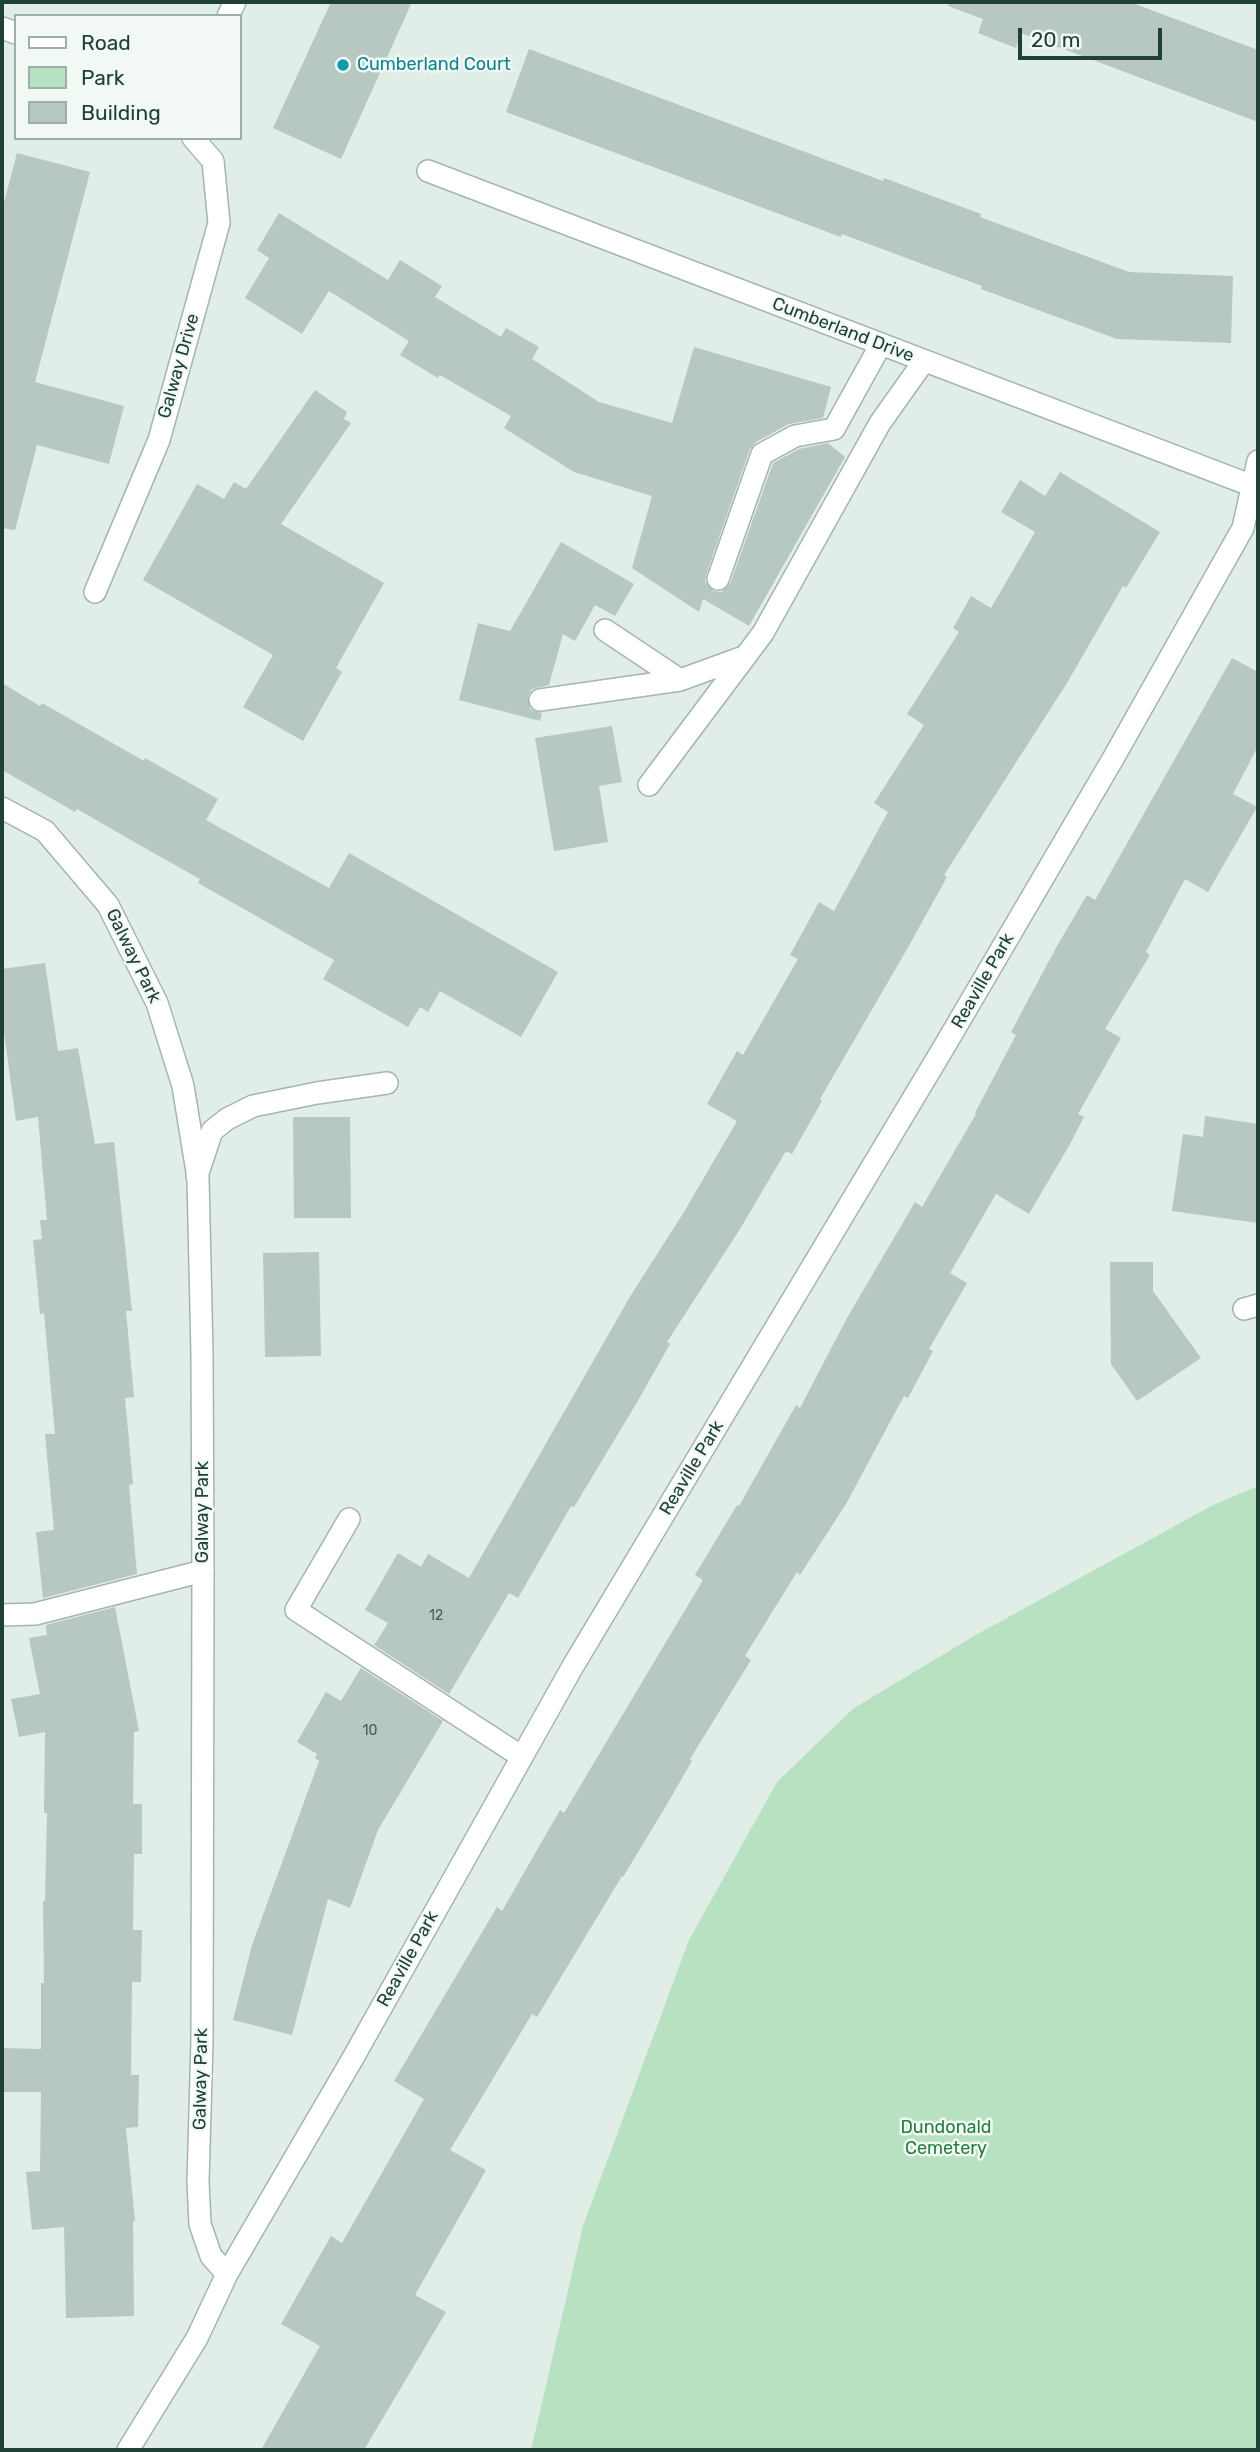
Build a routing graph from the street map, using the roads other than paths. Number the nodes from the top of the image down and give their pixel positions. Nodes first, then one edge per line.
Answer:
1 (195, 140) edge
2 (428, 171) dead end
3 (881, 345) junction
4 (923, 361) junction
5 (1258, 461) edge
6 (1255, 487) edge
7 (718, 579) dead end
8 (95, 592) dead end
9 (605, 630) dead end
10 (746, 656) junction
11 (680, 680) junction
12 (540, 700) dead end
13 (649, 785) dead end
14 (2, 808) edge
15 (387, 1083) dead end
16 (197, 1177) junction
17 (349, 1518) dead end
18 (203, 1571) junction
19 (2, 1615) edge
20 (522, 1757) junction
21 (227, 2274) junction
22 (128, 2450) edge

1 - 8 street, Galway Drive
2 - 3 street, Cumberland Drive
3 - 4 street, Cumberland Drive
3 - 7 street
4 - 6 street, Cumberland Drive
4 - 10 street
5 - 6 street, Reaville Park
6 - 20 street, Reaville Park
9 - 11 street
10 - 11 street
10 - 13 street
11 - 12 street
14 - 16 street, Galway Park
15 - 16 street
16 - 18 street, Galway Park
17 - 20 street
18 - 19 street
18 - 21 street, Galway Park
20 - 21 street, Reaville Park
21 - 22 street, Reaville Park

